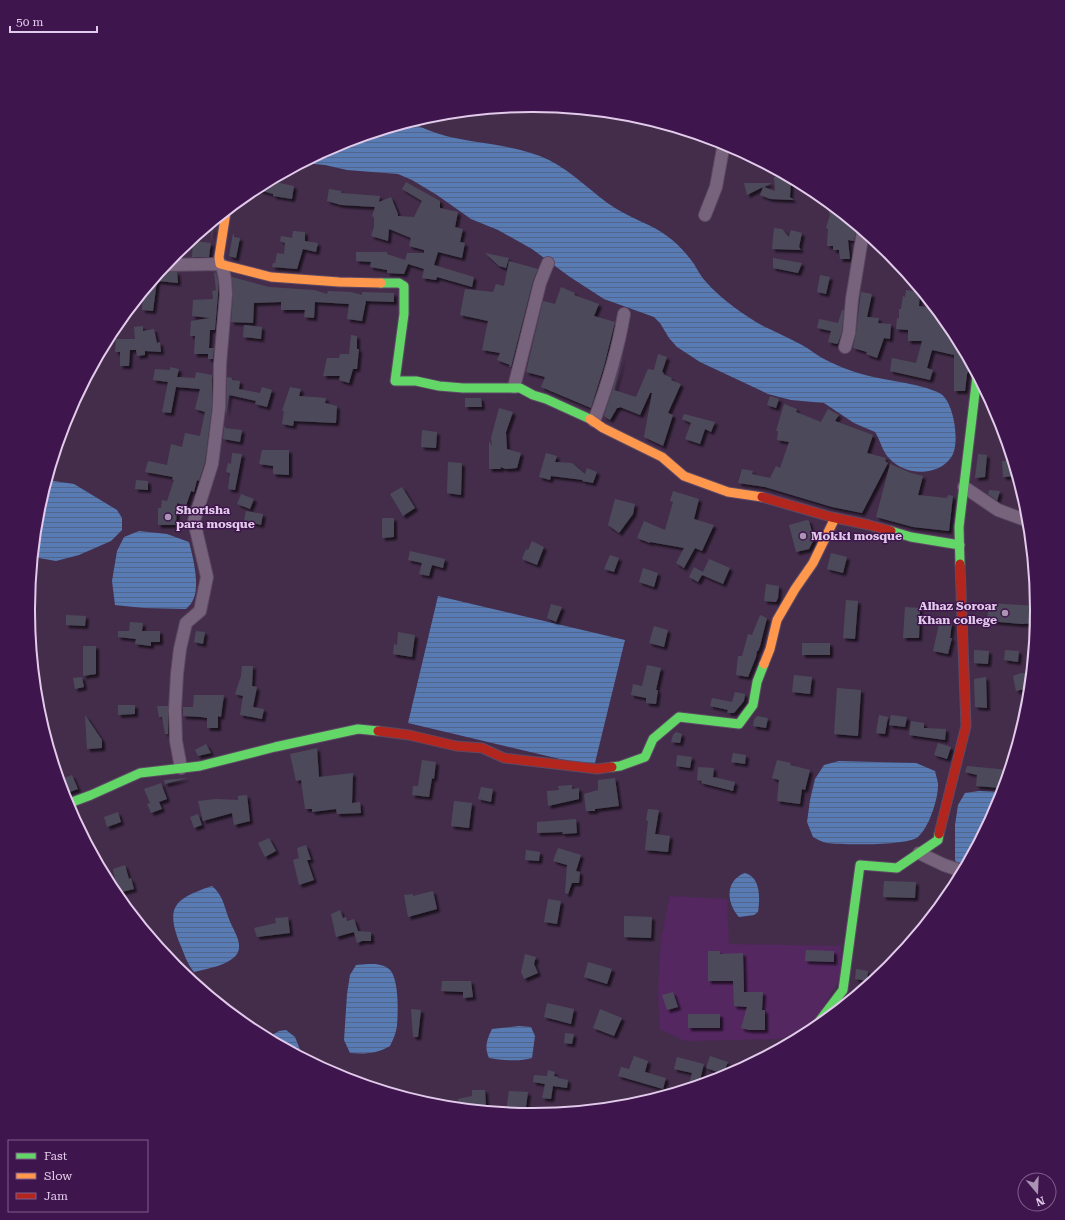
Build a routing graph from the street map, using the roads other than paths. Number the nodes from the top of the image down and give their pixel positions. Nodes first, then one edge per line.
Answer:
1 (723, 150) edge
2 (705, 215) dead end
3 (225, 219) edge
4 (862, 237) edge
5 (548, 263) dead end
6 (174, 265) edge
7 (221, 265) junction
8 (624, 314) dead end
9 (845, 347) dead end
10 (976, 385) edge
11 (514, 388) junction
12 (594, 421) junction
13 (964, 487) junction
14 (835, 518) junction
15 (1021, 518) edge
16 (960, 545) junction
17 (181, 768) junction
18 (74, 801) edge
19 (919, 853) junction
20 (957, 869) edge
21 (829, 1010) edge

1 - 2 street
3 - 7 street
4 - 9 street
5 - 11 street
6 - 7 street
7 - 11 street
7 - 17 street
8 - 12 street
10 - 13 street
11 - 12 street
12 - 14 street
13 - 15 street
13 - 16 street
14 - 16 street
14 - 17 street
16 - 19 street
17 - 18 street
19 - 20 street
19 - 21 street

